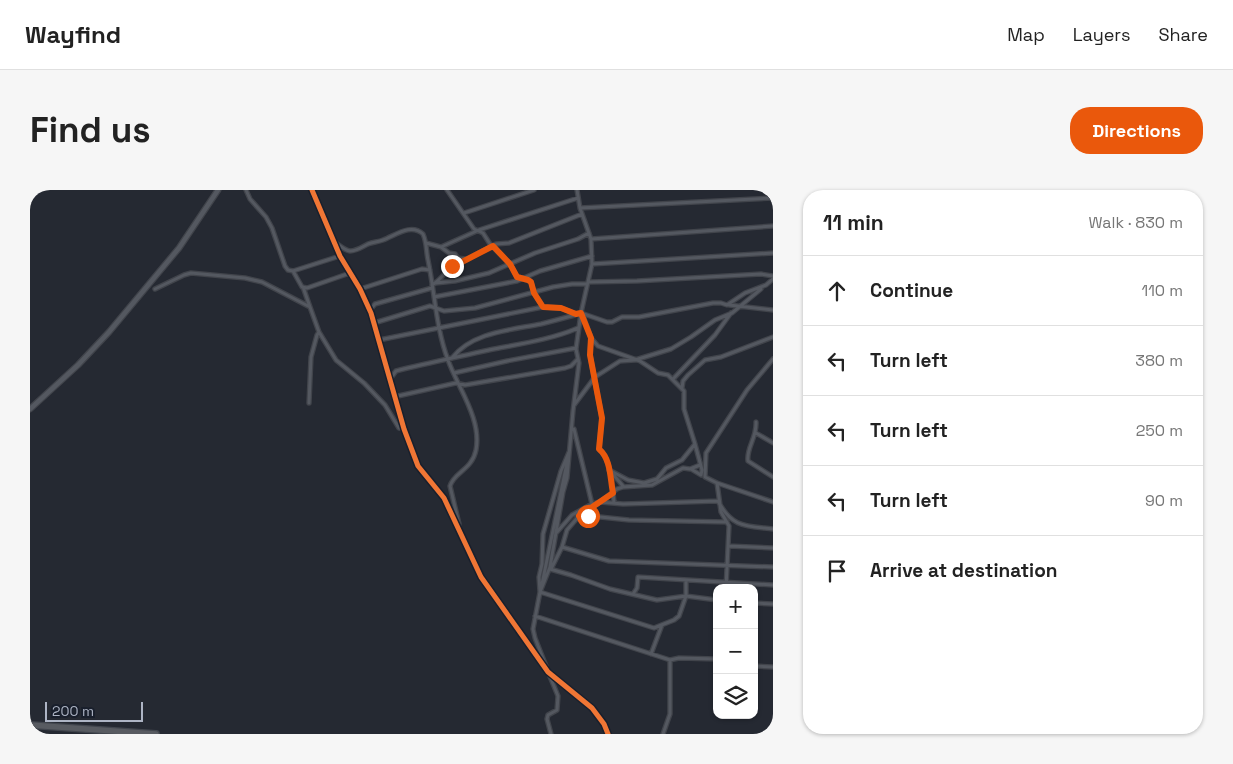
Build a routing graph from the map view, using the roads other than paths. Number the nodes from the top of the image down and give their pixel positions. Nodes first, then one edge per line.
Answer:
1 (218, 190) edge
2 (246, 190) edge
3 (312, 190) edge
4 (447, 190) edge
5 (534, 190) edge
6 (577, 190) edge
7 (578, 198) junction
8 (773, 198) edge
9 (580, 208) junction
10 (464, 213) junction
11 (582, 214) junction
12 (773, 226) edge
13 (479, 230) junction
14 (589, 233) junction
15 (332, 240) junction
16 (591, 240) junction
17 (426, 243) junction
18 (493, 246) junction
19 (441, 247) junction
20 (773, 253) edge
21 (340, 256) junction
22 (592, 256) junction
23 (466, 260) junction
24 (510, 264) junction
25 (592, 264) junction
26 (430, 270) junction
27 (293, 271) junction
28 (351, 273) junction
29 (521, 278) junction
30 (773, 278) edge
31 (588, 283) junction
32 (773, 284) edge
33 (433, 285) junction
34 (302, 286) junction
35 (766, 286) junction
36 (360, 289) junction
37 (155, 290) dead end
38 (534, 293) junction
39 (434, 298) junction
40 (728, 305) junction
41 (741, 306) junction
42 (310, 307) junction
43 (543, 307) junction
44 (436, 308) junction
45 (370, 310) junction
46 (773, 310) edge
47 (581, 313) junction
48 (732, 313) junction
49 (576, 314) junction
50 (374, 323) junction
51 (439, 328) junction
52 (579, 328) junction
53 (319, 332) junction
54 (773, 337) edge
55 (591, 338) junction
56 (379, 340) junction
57 (576, 348) junction
58 (452, 358) junction
59 (578, 359) junction
60 (773, 359) edge
61 (448, 360) junction
62 (635, 360) junction
63 (454, 373) junction
64 (595, 377) junction
65 (390, 379) junction
66 (673, 379) junction
67 (458, 384) junction
68 (682, 388) junction
69 (396, 400) junction
70 (309, 403) dead end
71 (573, 407) junction
72 (30, 409) edge
73 (756, 422) dead end
74 (572, 424) junction
75 (404, 428) junction
76 (756, 433) junction
77 (773, 442) edge
78 (695, 444) junction
79 (571, 447) junction
80 (569, 453) junction
81 (700, 465) junction
82 (690, 468) junction
83 (609, 470) junction
84 (773, 476) edge
85 (717, 482) junction
86 (623, 487) junction
87 (613, 493) junction
88 (600, 502) junction
89 (614, 502) junction
90 (773, 502) edge
91 (592, 504) junction
92 (721, 507) junction
93 (579, 516) junction
94 (727, 523) junction
95 (458, 528) junction
96 (773, 529) edge
97 (556, 533) junction
98 (728, 546) junction
99 (562, 547) junction
100 (773, 548) edge
101 (727, 565) junction
102 (773, 567) edge
103 (550, 569) junction
104 (686, 580) junction
105 (726, 582) junction
106 (773, 584) edge
107 (540, 592) junction
108 (633, 594) junction
109 (686, 596) junction
110 (713, 599) edge
111 (758, 603) edge
112 (773, 604) edge
113 (535, 617) junction
114 (662, 625) junction
115 (651, 654) junction
116 (713, 659) edge
117 (670, 660) junction
118 (758, 666) edge
119 (773, 667) edge
120 (548, 672) junction
121 (30, 725) edge
122 (156, 734) edge
123 (551, 734) edge
124 (608, 734) edge
125 (663, 734) edge

1 - 72 street
2 - 27 street
3 - 15 street
4 - 10 street
5 - 10 street
6 - 7 street
7 - 9 street
7 - 13 street
8 - 9 street
9 - 11 street
10 - 13 street
11 - 14 street
11 - 18 street
12 - 16 street
13 - 18 street
13 - 19 street
14 - 16 street
14 - 24 street
15 - 17 street
15 - 21 street
16 - 22 street
17 - 19 street
17 - 26 street
18 - 23 street
18 - 24 street
19 - 23 street
20 - 25 street
21 - 27 street
21 - 28 street
22 - 25 street
22 - 29 street
23 - 33 street
24 - 29 street
24 - 33 street
25 - 31 street
26 - 33 street
26 - 36 street
27 - 34 street
28 - 34 street
28 - 36 street
29 - 38 street
29 - 39 street
30 - 31 street
30 - 35 street
31 - 38 street
31 - 47 street
32 - 35 street
33 - 39 street
33 - 45 street
34 - 42 street
35 - 40 street
35 - 41 street
36 - 45 street
37 - 42 street
38 - 43 street
38 - 44 street
39 - 44 street
40 - 41 street
40 - 47 street
41 - 46 street
41 - 48 street
42 - 53 street
43 - 49 street
43 - 51 street
44 - 50 street
44 - 51 street
45 - 50 street
47 - 49 street
47 - 52 street
47 - 55 street
48 - 62 street
48 - 66 street
49 - 58 street
50 - 56 street
51 - 56 street
51 - 61 street
52 - 57 street
52 - 58 street
53 - 70 street
53 - 75 street
54 - 68 street
55 - 62 street
55 - 64 street
56 - 65 street
57 - 59 street
57 - 63 street
58 - 61 street
59 - 67 street
59 - 71 street
60 - 85 street
61 - 63 street
61 - 65 street
62 - 64 street
62 - 66 street
63 - 67 street
64 - 71 street
64 - 83 street
65 - 69 street
66 - 68 street
67 - 69 street
67 - 95 street
68 - 78 street
69 - 75 street
71 - 74 street
73 - 76 street
74 - 79 street
74 - 91 street
75 - 95 street
76 - 77 street
76 - 84 street
78 - 81 street
78 - 83 street
79 - 80 street
79 - 97 street
80 - 107 street
80 - 107 street
81 - 82 street
81 - 82 street
82 - 86 street
83 - 86 street
83 - 87 street
85 - 90 street
85 - 92 street
86 - 87 street
87 - 88 street
87 - 89 street
88 - 89 street
88 - 91 street
88 - 93 street
89 - 92 street
91 - 97 street
92 - 94 street
92 - 96 street
93 - 94 street
93 - 99 street
94 - 98 street
95 - 120 street
97 - 103 street
98 - 100 street
98 - 101 street
99 - 101 street
99 - 103 street
101 - 102 street
101 - 105 street
103 - 107 street
103 - 108 street
104 - 105 street
104 - 108 street
104 - 109 street
105 - 106 street
107 - 113 street
107 - 114 street
108 - 109 street
109 - 110 street
109 - 114 street
111 - 112 street
113 - 115 street
113 - 120 street
114 - 115 street
115 - 117 street
116 - 117 street
117 - 125 street
118 - 119 street
120 - 123 street
120 - 124 street
121 - 122 highway

